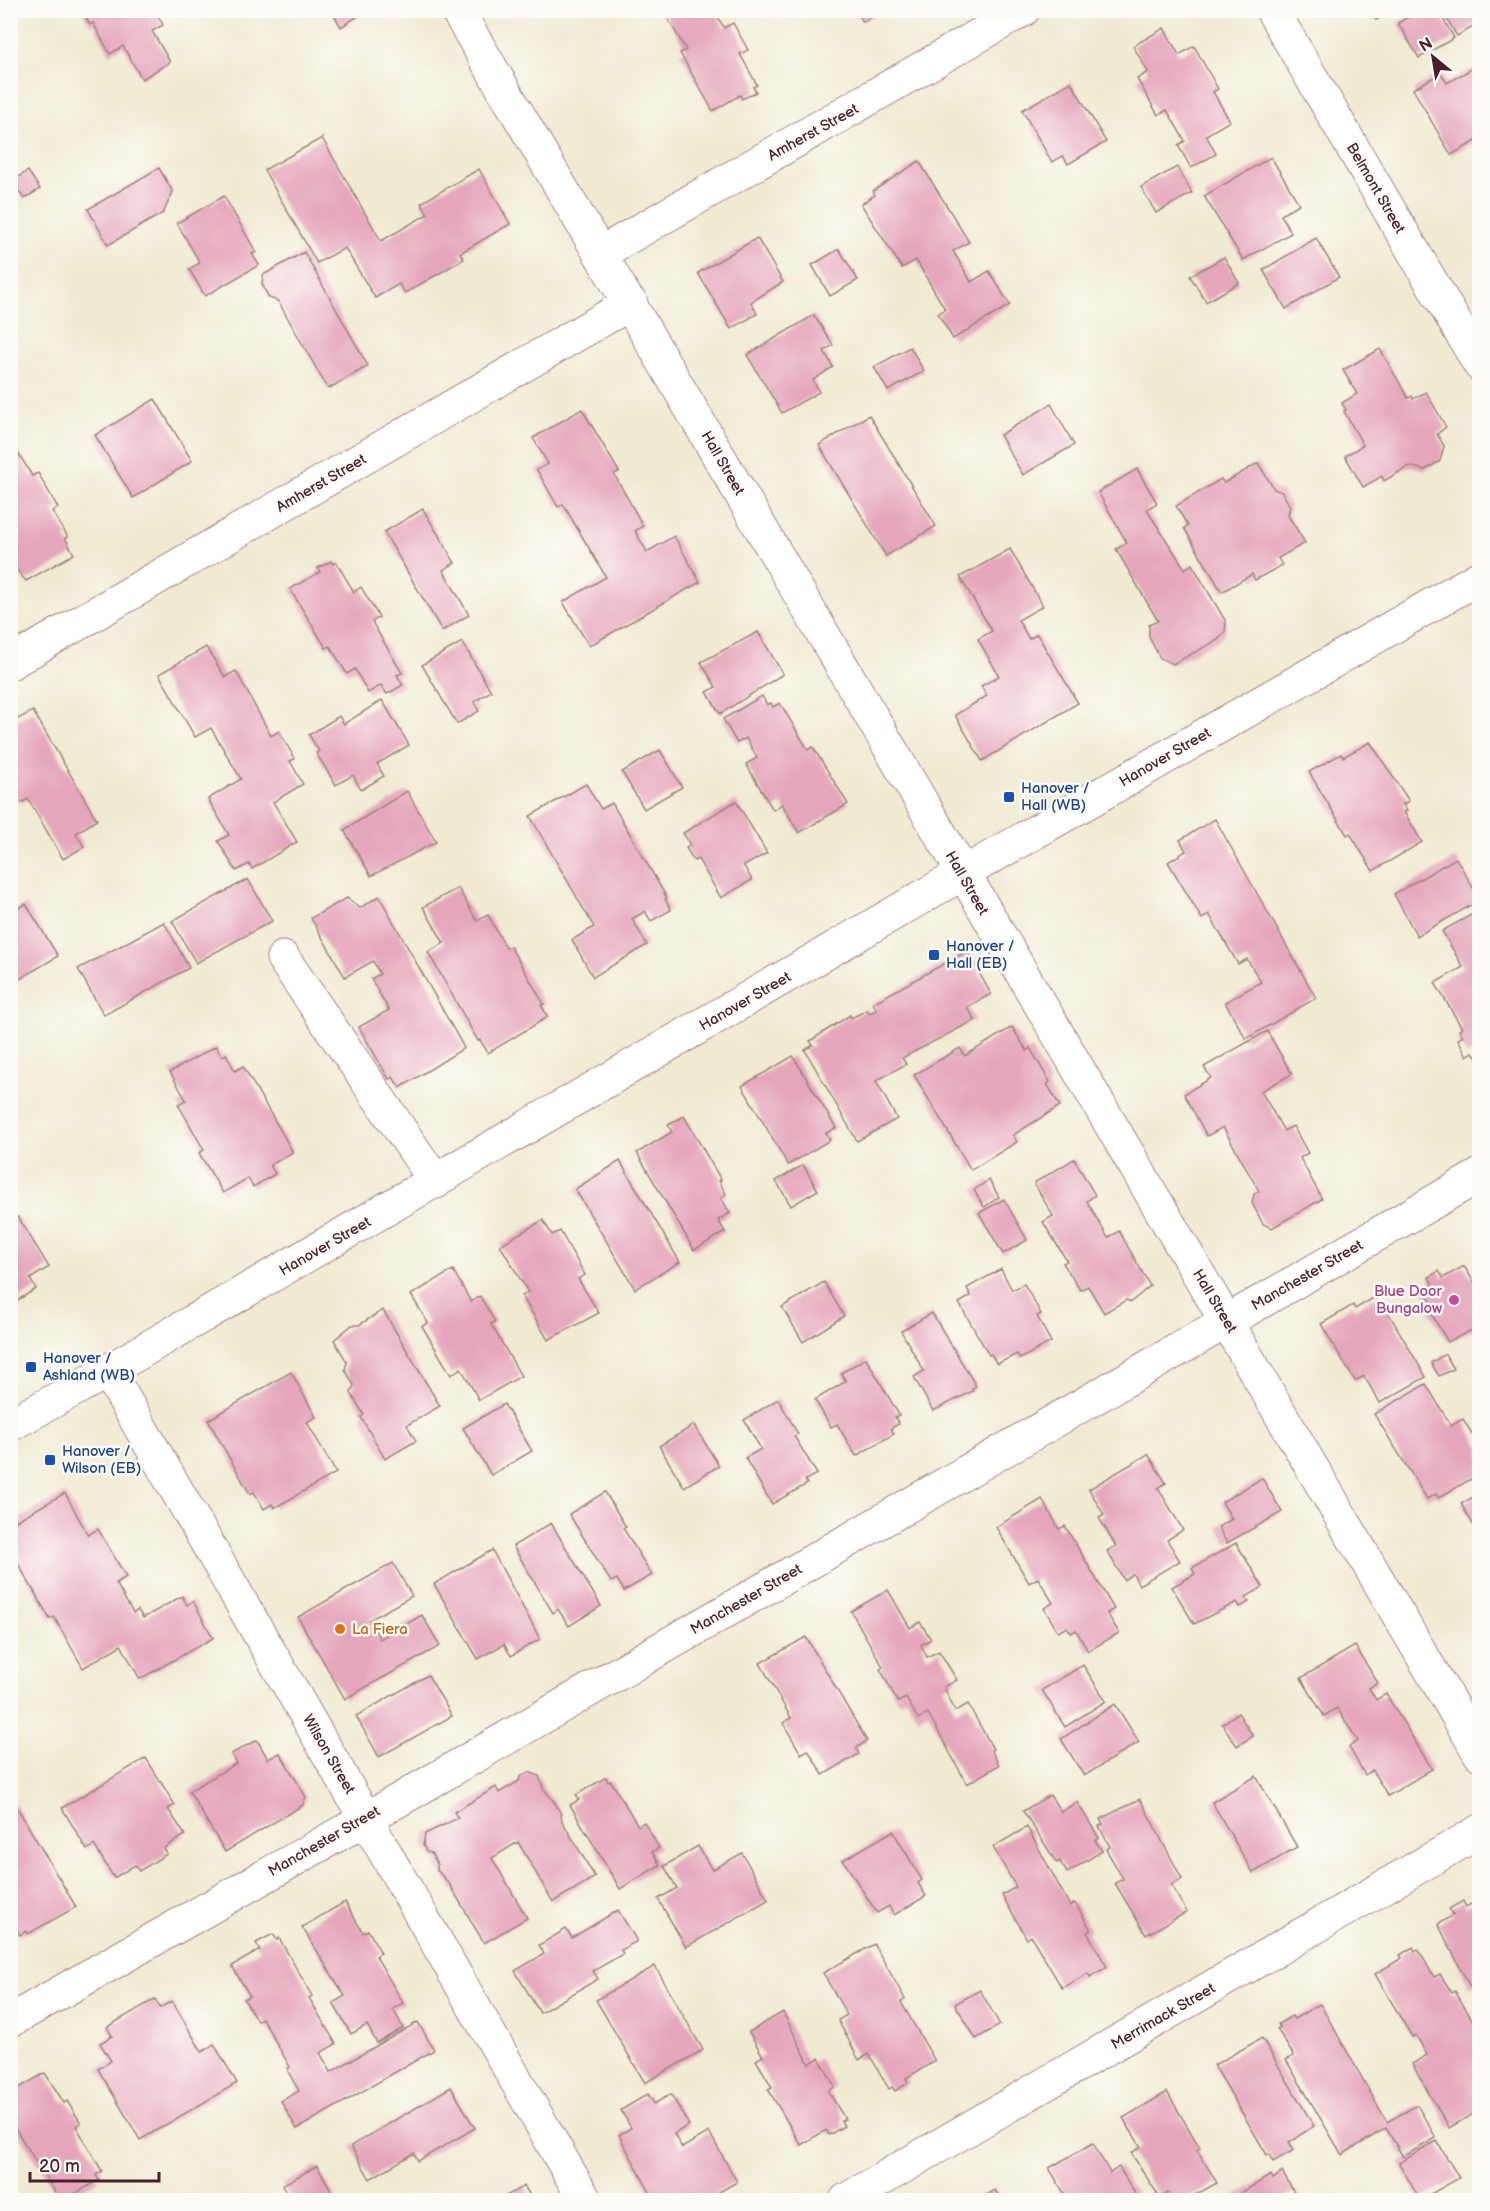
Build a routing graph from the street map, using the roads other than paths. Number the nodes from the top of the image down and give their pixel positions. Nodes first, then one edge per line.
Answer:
1 (458, 10) edge
2 (1023, 10) edge
3 (1272, 10) edge
4 (601, 253) junction
5 (631, 303) junction
6 (1479, 365) edge
7 (1479, 578) edge
8 (10, 663) edge
9 (962, 874) junction
10 (283, 958) dead end
11 (1479, 1175) edge
12 (435, 1182) junction
13 (1227, 1321) junction
14 (108, 1371) junction
15 (10, 1425) edge
16 (1479, 1754) edge
17 (365, 1817) junction
18 (1479, 1831) edge
19 (10, 2021) edge
20 (585, 2200) edge
21 (846, 2200) edge

1 - 4 street, Hall Street
2 - 4 street, Amherst Street
3 - 6 street, Belmont Street
4 - 5 street, Hall Street
5 - 8 street, Amherst Street
5 - 9 street, Hall Street
7 - 9 street, Hanover Street
9 - 12 street, Hanover Street
9 - 13 street, Hall Street
10 - 12 street
11 - 13 street, Manchester Street
12 - 14 street, Hanover Street
13 - 16 street, Hall Street
13 - 17 street, Manchester Street
14 - 15 street, Hanover Street
14 - 17 street, Wilson Street
17 - 19 street, Manchester Street
17 - 20 street, Wilson Street
18 - 21 street, Merrimack Street

